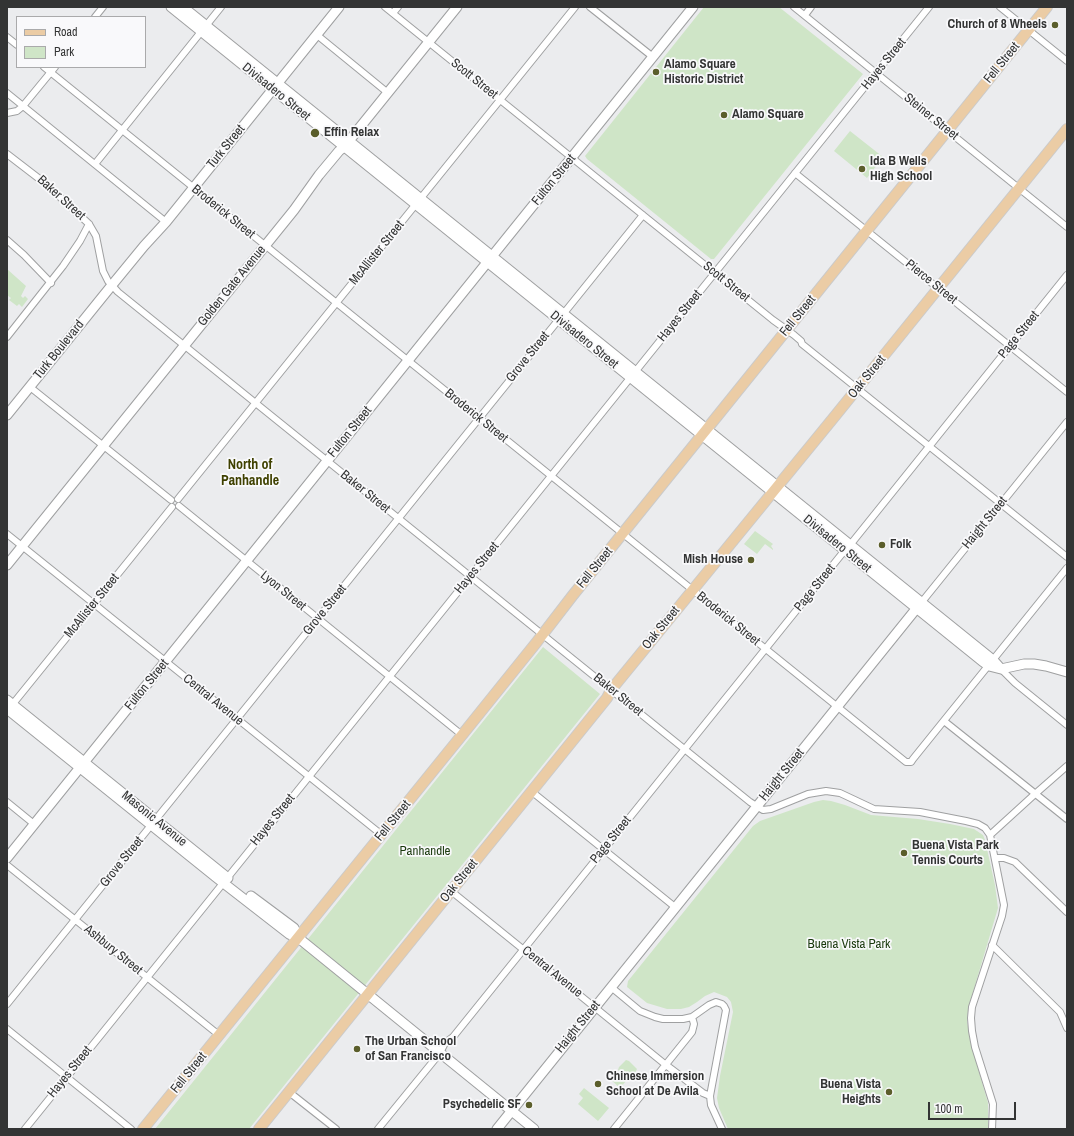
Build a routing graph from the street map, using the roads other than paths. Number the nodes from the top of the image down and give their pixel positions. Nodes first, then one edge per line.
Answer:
1 (103, 7) edge
2 (171, 7) edge
3 (183, 7) edge
4 (221, 7) edge
5 (339, 7) edge
6 (385, 7) edge
7 (398, 7) edge
8 (457, 7) edge
9 (575, 7) edge
10 (590, 7) edge
11 (693, 7) edge
12 (794, 7) edge
13 (811, 7) edge
14 (929, 7) edge
15 (1000, 7) edge
16 (1047, 7) edge
17 (393, 14) junction
18 (804, 15) junction
19 (96, 16) edge
20 (204, 28) junction
21 (1028, 30) junction
22 (317, 35) junction
23 (7, 37) edge
24 (429, 42) junction
25 (16, 44) edge
26 (653, 57) junction
27 (1067, 61) edge
28 (45, 68) edge
29 (54, 68) edge
30 (50, 72) junction
31 (876, 73) junction
32 (275, 86) junction
33 (7, 93) edge
34 (388, 93) junction
35 (500, 100) junction
36 (23, 106) junction
37 (7, 113) edge
38 (1067, 129) edge
39 (122, 130) junction
40 (948, 131) junction
41 (347, 144) junction
42 (7, 154) edge
43 (572, 158) junction
44 (95, 164) junction
45 (796, 173) junction
46 (193, 188) junction
47 (1019, 188) junction
48 (418, 202) junction
49 (643, 215) junction
50 (166, 222) junction
51 (89, 224) junction
52 (1067, 227) edge
53 (867, 231) junction
54 (7, 240) edge
55 (265, 246) junction
56 (490, 259) junction
57 (715, 273) junction
58 (1067, 275) edge
59 (51, 283) junction
60 (112, 285) junction
61 (939, 288) junction
62 (336, 303) junction
63 (561, 317) junction
64 (786, 331) junction
65 (7, 336) edge
66 (184, 346) junction
67 (1010, 346) junction
68 (408, 361) junction
69 (633, 375) junction
70 (30, 386) junction
71 (858, 388) junction
72 (1067, 392) edge
73 (255, 403) junction
74 (7, 415) edge
75 (479, 418) junction
76 (1067, 422) edge
77 (704, 432) junction
78 (104, 445) junction
79 (929, 446) junction
80 (327, 461) junction
81 (551, 476) junction
82 (775, 489) junction
83 (178, 499) junction
84 (171, 500) junction
85 (1001, 504) junction
86 (179, 506) junction
87 (172, 507) junction
88 (398, 519) junction
89 (7, 534) edge
90 (622, 534) junction
91 (22, 546) junction
92 (847, 548) junction
93 (1067, 557) edge
94 (247, 561) junction
95 (7, 565) edge
96 (1067, 568) edge
97 (470, 576) junction
98 (692, 590) junction
99 (94, 604) junction
100 (919, 605) junction
101 (318, 618) junction
102 (542, 634) junction
103 (765, 649) junction
104 (166, 661) junction
105 (991, 663) junction
106 (1000, 669) junction
107 (1067, 671) edge
108 (389, 676) junction
109 (611, 690) junction
110 (9, 704) edge
111 (837, 707) junction
112 (237, 719) junction
113 (944, 721) junction
114 (1067, 725) edge
115 (462, 735) junction
116 (685, 749) junction
117 (82, 765) junction
118 (1067, 766) edge
119 (309, 776) junction
120 (531, 791) junction
121 (1035, 794) junction
122 (7, 802) edge
123 (757, 806) junction
124 (1067, 819) edge
125 (153, 823) junction
126 (34, 824) junction
127 (382, 835) junction
128 (990, 835) junction
129 (604, 850) junction
130 (7, 858) edge
131 (995, 858) junction
132 (7, 865) edge
133 (225, 880) junction
134 (451, 891) junction
135 (675, 907) junction
136 (1067, 912) edge
137 (75, 919) junction
138 (299, 938) junction
139 (992, 945) junction
140 (523, 949) junction
141 (147, 977) junction
142 (611, 987) junction
143 (367, 995) junction
144 (7, 1004) edge
145 (595, 1007) junction
146 (692, 1017) junction
147 (1067, 1028) edge
148 (7, 1029) edge
149 (219, 1035) junction
150 (440, 1053) junction
151 (666, 1065) junction
152 (66, 1077) junction
153 (289, 1092) junction
154 (710, 1096) junction
155 (511, 1111) junction
156 (24, 1129) edge
157 (131, 1129) edge
158 (143, 1129) edge
159 (259, 1129) edge
160 (336, 1129) edge
161 (378, 1129) edge
162 (496, 1129) edge
163 (534, 1129) edge
164 (614, 1129) edge
165 (722, 1129) edge
166 (992, 1129) edge

1 - 19 street
2 - 20 main road, Divisadero Street
3 - 20 main road, Divisadero Street
4 - 20 street
5 - 22 main road, Turk Street
6 - 17 street, Scott Street
7 - 17 street
8 - 24 main road, Golden Gate Avenue
9 - 35 street, McAllister Street
10 - 26 street
11 - 26 main road, Fulton Street
12 - 18 street, Steiner Street
13 - 18 street
14 - 31 street, Hayes Street
15 - 21 street
16 - 21 main road, Fell Street
17 - 24 street, Scott Street
18 - 31 street, Steiner Street
20 - 32 main road, Divisadero Street
20 - 39 street
21 - 27 street
21 - 40 main road, Fell Street
22 - 32 main road, Turk Street
22 - 34 street
23 - 25 street
24 - 34 main road, Golden Gate Avenue
24 - 35 street, Scott Street
26 - 43 main road, Fulton Street
28 - 30 street, Broderick Street
29 - 30 street
30 - 36 street
30 - 39 street, Broderick Street
31 - 40 street, Steiner Street
31 - 45 street, Hayes Street
32 - 41 main road, Divisadero Street
32 - 46 main road, Turk Street
33 - 36 street
34 - 41 main road, Golden Gate Avenue
35 - 43 street, Scott Street
35 - 48 street, McAllister Street
36 - 37 street
36 - 44 street
38 - 47 main road, Oak Street
39 - 44 street
39 - 46 street, Broderick Street
40 - 47 street, Steiner Street
40 - 53 main road, Fell Street
41 - 48 main road, Divisadero Street
41 - 55 main road, Golden Gate Avenue
42 - 51 street, Baker Street
43 - 49 street, Scott Street
43 - 56 main road, Fulton Street
44 - 50 street
45 - 53 street, Pierce Street
45 - 57 street, Hayes Street
46 - 50 main road, Turk Street
46 - 55 street, Broderick Street
47 - 52 street, Steiner Street
47 - 61 main road, Oak Street
48 - 56 main road, Divisadero Street
48 - 62 street, McAllister Street
49 - 57 street, Scott Street
49 - 63 street, Grove Street
50 - 60 main road, Turk Street
51 - 59 street
51 - 60 street, Baker Street
53 - 61 street, Pierce Street
53 - 64 main road, Fell Street
54 - 59 street
55 - 62 street, Broderick Street
55 - 66 main road, Golden Gate Avenue
56 - 63 main road, Divisadero Street
56 - 68 main road, Fulton Street
57 - 64 street, Scott Street
57 - 69 street, Hayes Street
58 - 67 street, Page Street
59 - 65 street
60 - 66 street, Baker Street
60 - 70 main road, Turk Boulevard
61 - 67 street, Pierce Street
61 - 71 main road, Oak Street
62 - 68 street, Broderick Street
62 - 73 street, McAllister Street
63 - 69 main road, Divisadero Street
63 - 75 street, Grove Street
64 - 71 street, Scott Street
64 - 77 main road, Fell Street
66 - 73 street, Baker Street
66 - 78 main road, Golden Gate Avenue
67 - 72 street, Pierce Street
67 - 79 street, Page Street
68 - 75 street, Broderick Street
68 - 80 main road, Fulton Street
69 - 77 main road, Divisadero Street
69 - 81 street, Hayes Street
70 - 74 main road, Turk Boulevard
70 - 78 street
71 - 79 street, Scott Street
71 - 82 main road, Oak Street
73 - 80 street, Baker Street
73 - 83 street, McAllister Street
75 - 81 street, Broderick Street
75 - 88 street, Grove Street
76 - 85 street, Haight Street
77 - 82 main road, Divisadero Street
77 - 90 main road, Fell Street
78 - 84 street
78 - 91 main road, Golden Gate Avenue
79 - 85 street, Scott Street
79 - 92 street, Page Street
80 - 88 street, Baker Street
80 - 94 main road, Fulton Street
81 - 90 street, Broderick Street
81 - 97 street, Hayes Street
82 - 92 main road, Divisadero Street
82 - 98 main road, Oak Street
83 - 84 street
83 - 86 street
84 - 87 street
85 - 93 street, Scott Street
85 - 100 street, Haight Street
86 - 87 street
86 - 94 street, Lyon Street
87 - 99 street, McAllister Street
88 - 97 street, Baker Street
88 - 101 street, Grove Street
89 - 91 street, Central Avenue
90 - 98 street, Broderick Street
90 - 102 main road, Fell Street
91 - 95 main road, Golden Gate Avenue
91 - 99 street, Central Avenue
92 - 100 main road, Divisadero Street
92 - 103 street, Page Street
94 - 101 street, Lyon Street
94 - 104 main road, Fulton Street
96 - 105 street
97 - 102 street, Baker Street
97 - 108 street, Hayes Street
98 - 103 street, Broderick Street
98 - 109 main road, Oak Street
99 - 104 street, Central Avenue
99 - 110 street, McAllister Street
100 - 105 main road, Divisadero Street
100 - 111 main road, Haight Street
101 - 108 street, Lyon Street
101 - 112 street, Grove Street
102 - 109 street, Baker Street
102 - 115 main road, Fell Street
103 - 111 street, Broderick Street
103 - 116 street, Page Street
104 - 112 street, Central Avenue
104 - 117 main road, Fulton Street
105 - 106 main road, Divisadero Street
105 - 113 street
106 - 107 main road
106 - 114 street
108 - 115 street, Lyon Street
108 - 119 street, Hayes Street
109 - 116 street, Baker Street
109 - 120 main road, Oak Street
110 - 117 main road, Masonic Avenue
111 - 113 street, Broderick Street
111 - 123 main road, Haight Street
112 - 119 street, Central Avenue
112 - 125 street, Grove Street
113 - 121 street
115 - 127 main road, Fell Street
116 - 123 street, Baker Street
116 - 129 street, Page Street
117 - 125 main road, Masonic Avenue
117 - 126 main road, Fulton Street
118 - 121 street
119 - 127 street, Central Avenue
119 - 133 street, Hayes Street
120 - 129 street
120 - 134 main road, Oak Street
121 - 124 street
121 - 128 street
122 - 126 street
123 - 128 street
123 - 135 main road, Haight Street
125 - 133 main road, Masonic Avenue
125 - 137 street, Grove Street
126 - 130 main road, Fulton Street
127 - 138 main road, Fell Street
128 - 131 street
129 - 135 street
129 - 140 street, Page Street
131 - 136 street
131 - 139 street
132 - 137 street, Ashbury Street
133 - 138 main road, Masonic Avenue
133 - 141 street, Hayes Street
134 - 140 street, Central Avenue
134 - 143 main road, Oak Street
135 - 142 main road, Haight Street
137 - 141 street, Ashbury Street
137 - 144 street, Grove Street
138 - 143 main road, Masonic Avenue
138 - 149 main road, Fell Street
139 - 147 street
139 - 166 street
140 - 145 street, Central Avenue
140 - 150 street, Page Street
141 - 149 street, Ashbury Street
141 - 152 street, Hayes Street
142 - 145 main road, Haight Street
142 - 146 street
143 - 150 main road, Masonic Avenue
143 - 153 main road, Oak Street
145 - 151 street, Central Avenue
145 - 155 main road, Haight Street
146 - 151 street
146 - 154 street
148 - 152 street
149 - 158 main road, Fell Street
150 - 155 main road, Masonic Avenue
150 - 161 street, Page Street
151 - 154 street, Central Avenue
151 - 164 street
152 - 156 street, Hayes Street
152 - 157 street
153 - 159 main road, Oak Street
153 - 160 street
154 - 165 street
155 - 162 main road, Haight Street
155 - 163 main road, Masonic Avenue

